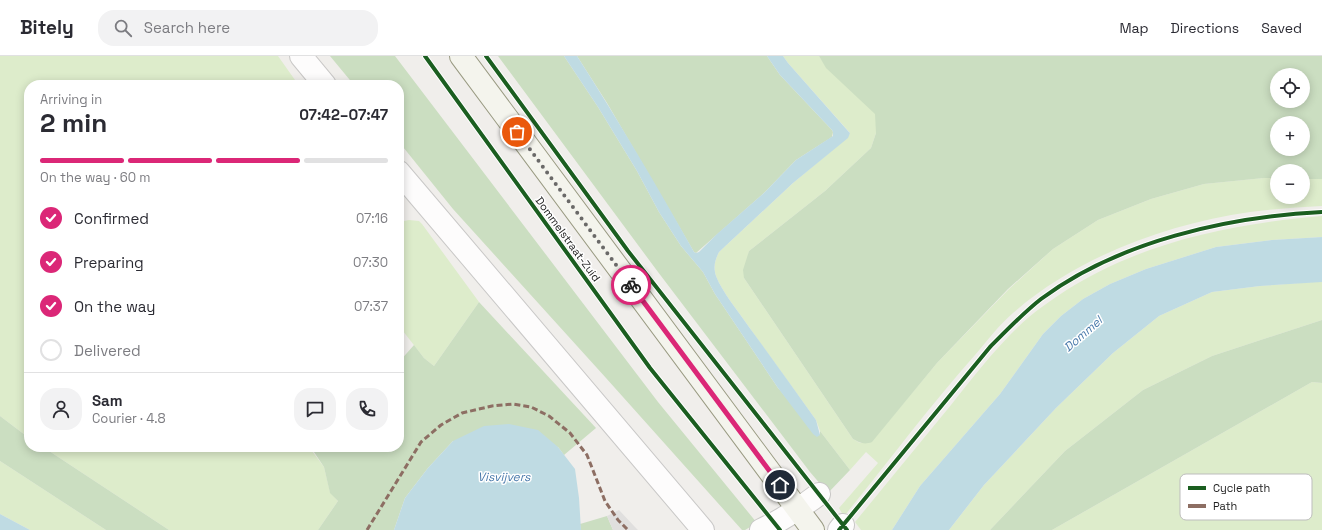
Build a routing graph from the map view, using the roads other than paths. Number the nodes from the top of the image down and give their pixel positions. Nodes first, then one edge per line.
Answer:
1 (301, 56) edge
2 (461, 56) edge
3 (321, 80) edge
4 (404, 178) edge
5 (819, 494) dead end
6 (798, 510) junction
7 (703, 530) edge
8 (761, 530) edge
9 (813, 530) edge

1 - 3 street
2 - 6 main road, Dommelstraat-Zuid
4 - 7 street
5 - 6 street
6 - 8 street
6 - 9 main road, Dommelstraat-Zuid

